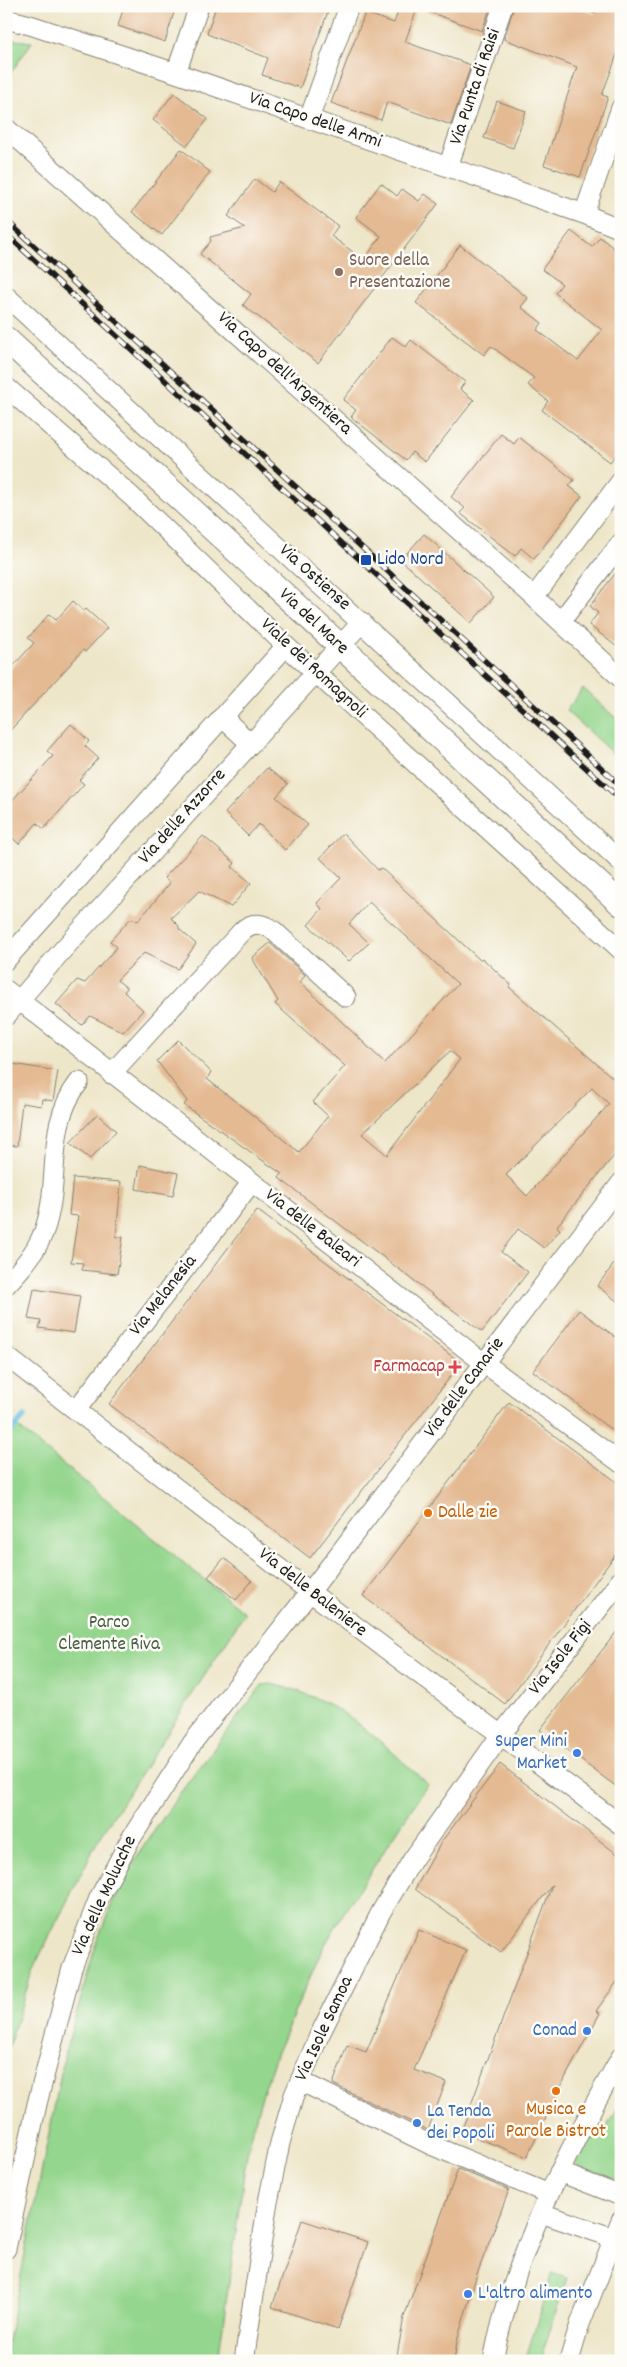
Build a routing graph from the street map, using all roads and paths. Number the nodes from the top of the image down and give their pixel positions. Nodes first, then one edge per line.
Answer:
1 (199, 6) edge
2 (349, 6) edge
3 (503, 6) edge
4 (6, 19) edge
5 (176, 73) junction
6 (621, 108) edge
7 (309, 120) junction
8 (6, 128) edge
9 (448, 167) junction
10 (584, 214) junction
11 (621, 229) edge
12 (6, 296) edge
13 (6, 339) edge
14 (10, 398) edge
15 (621, 482) edge
16 (621, 543) edge
17 (534, 596) junction
18 (561, 621) junction
19 (362, 622) junction
20 (286, 646) junction
21 (340, 646) junction
22 (315, 672) junction
23 (621, 678) edge
24 (222, 716) junction
25 (250, 743) junction
26 (621, 862) edge
27 (621, 904) edge
28 (621, 950) edge
29 (6, 960) edge
30 (12, 995) edge
31 (346, 997) dead end
32 (6, 1016) edge
33 (110, 1074) junction
34 (80, 1082) dead end
35 (252, 1182) junction
36 (621, 1183) edge
37 (6, 1285) edge
38 (6, 1356) edge
39 (484, 1363) junction
40 (76, 1410) junction
41 (621, 1463) edge
42 (621, 1580) edge
43 (310, 1592) junction
44 (500, 1736) junction
45 (621, 1825) edge
46 (621, 2057) edge
47 (300, 2082) junction
48 (559, 2172) junction
49 (549, 2194) junction
50 (621, 2196) edge
51 (541, 2213) junction
52 (621, 2220) edge
53 (614, 2238) junction
54 (6, 2249) edge
55 (244, 2361) edge
56 (493, 2361) edge
57 (569, 2361) edge

1 - 5 street
2 - 7 street
3 - 9 street, Via Punta di Raisi
4 - 5 street, Via Capo delle Armi
5 - 7 street, Via Capo delle Armi
6 - 10 street
7 - 9 street, Via Capo delle Armi
8 - 17 street, Via Capo dell'Argentiera
9 - 10 street, Via Capo delle Armi
10 - 11 street, Via Capo delle Armi
12 - 19 street, Via Ostiense
13 - 21 main road, Via del Mare
14 - 20 street, Viale dei Romagnoli
15 - 17 street
16 - 18 street
17 - 18 street, Via Capo dell'Argentiera
18 - 23 street, Via Capo dell'Argentiera
19 - 21 street, Via delle Azzorre
19 - 26 street, Via Ostiense
20 - 22 street, Viale dei Romagnoli
20 - 24 street, Via delle Azzorre
21 - 22 street, Via delle Azzorre
21 - 27 main road, Via del Mare
22 - 25 street, Via delle Azzorre
22 - 28 street, Viale dei Romagnoli
24 - 25 street
24 - 29 street, Via delle Azzorre
25 - 30 street, Via delle Azzorre
30 - 32 street, Via delle Azzorre
30 - 33 street, Via delle Baleari
31 - 33 street
33 - 35 street, Via delle Baleari
34 - 37 street
35 - 39 street, Via delle Baleari
35 - 40 street, Via Melanesia
36 - 39 street, Via delle Canarie
38 - 40 street, Via delle Baleniere
39 - 41 street, Via delle Baleari
39 - 43 street, Via delle Canarie
40 - 43 street, Via delle Baleniere
42 - 44 street, Via Isole Figi
43 - 44 street, Via delle Baleniere
43 - 54 street, Via delle Molucche
44 - 45 street, Via delle Baleniere
44 - 47 street, Via Isole Samoa
46 - 48 street
47 - 49 street
47 - 55 street, Via Isole Samoa
48 - 49 street
48 - 50 street
49 - 51 street
51 - 53 street
51 - 56 street
52 - 53 street
53 - 57 street

